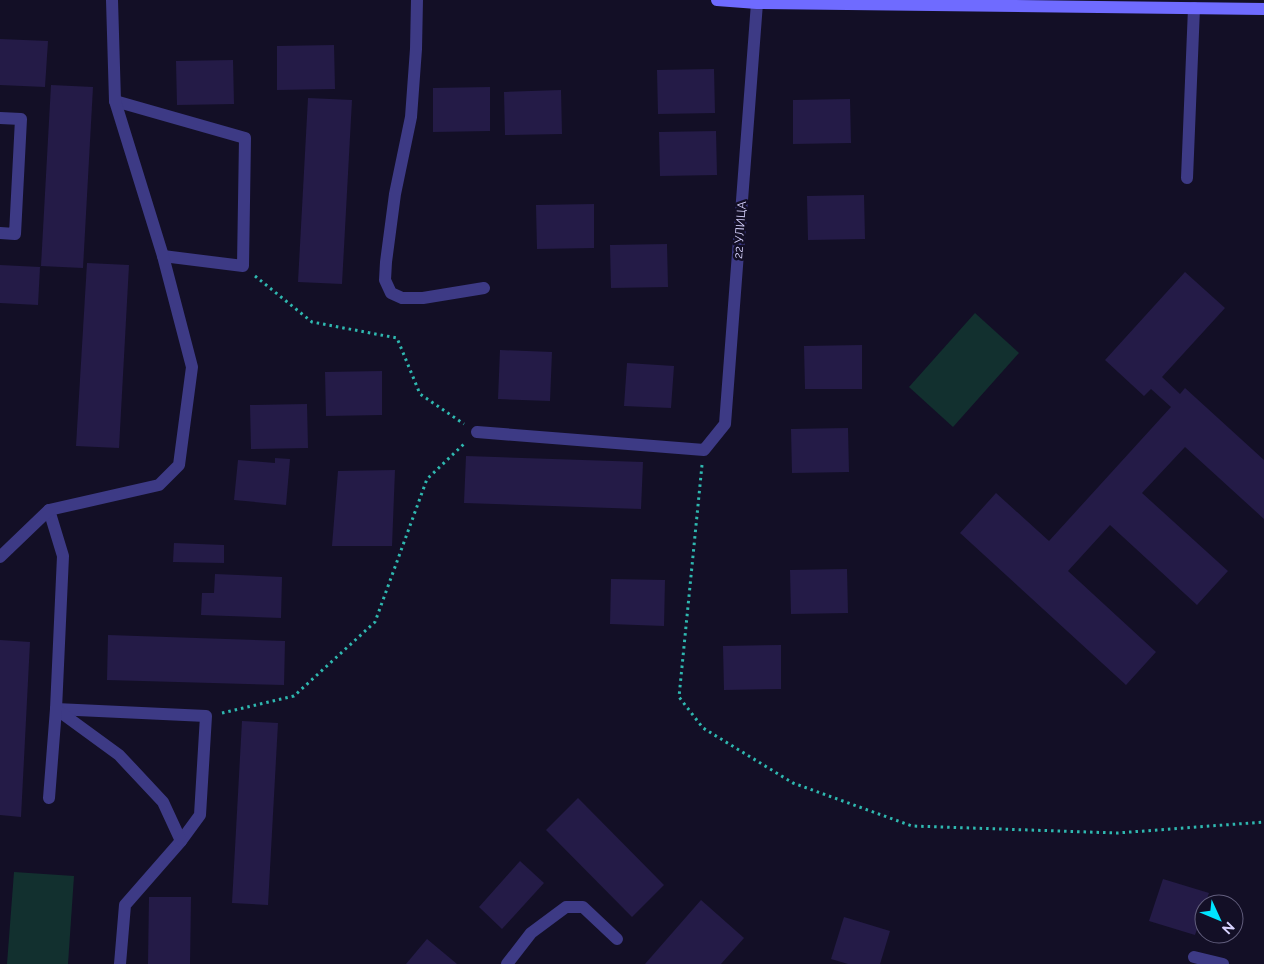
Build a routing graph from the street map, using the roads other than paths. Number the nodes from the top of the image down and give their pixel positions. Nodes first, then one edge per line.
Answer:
1 (112, 0) edge
2 (417, 0) edge
3 (717, 0) edge
4 (757, 3) junction
5 (1194, 8) junction
6 (1264, 9) edge
7 (115, 100) junction
8 (0, 118) edge
9 (1187, 178) dead end
10 (0, 233) edge
11 (163, 256) junction
12 (484, 288) dead end
13 (477, 432) road end
14 (49, 510) junction
15 (0, 557) edge
16 (56, 709) junction
17 (48, 798) dead end
18 (181, 841) junction
19 (617, 939) dead end
20 (1194, 957) dead end
21 (120, 964) edge
22 (506, 964) edge
23 (1223, 964) edge

1 - 7 street
2 - 12 street
3 - 4 street
4 - 5 street
4 - 13 street, 22 УЛИЦА
5 - 6 street
5 - 9 street
7 - 11 street
7 - 11 street
8 - 10 street
11 - 14 street
14 - 15 street
14 - 16 street
16 - 17 street
16 - 18 street
16 - 18 street
18 - 21 street
19 - 22 street
20 - 23 street

